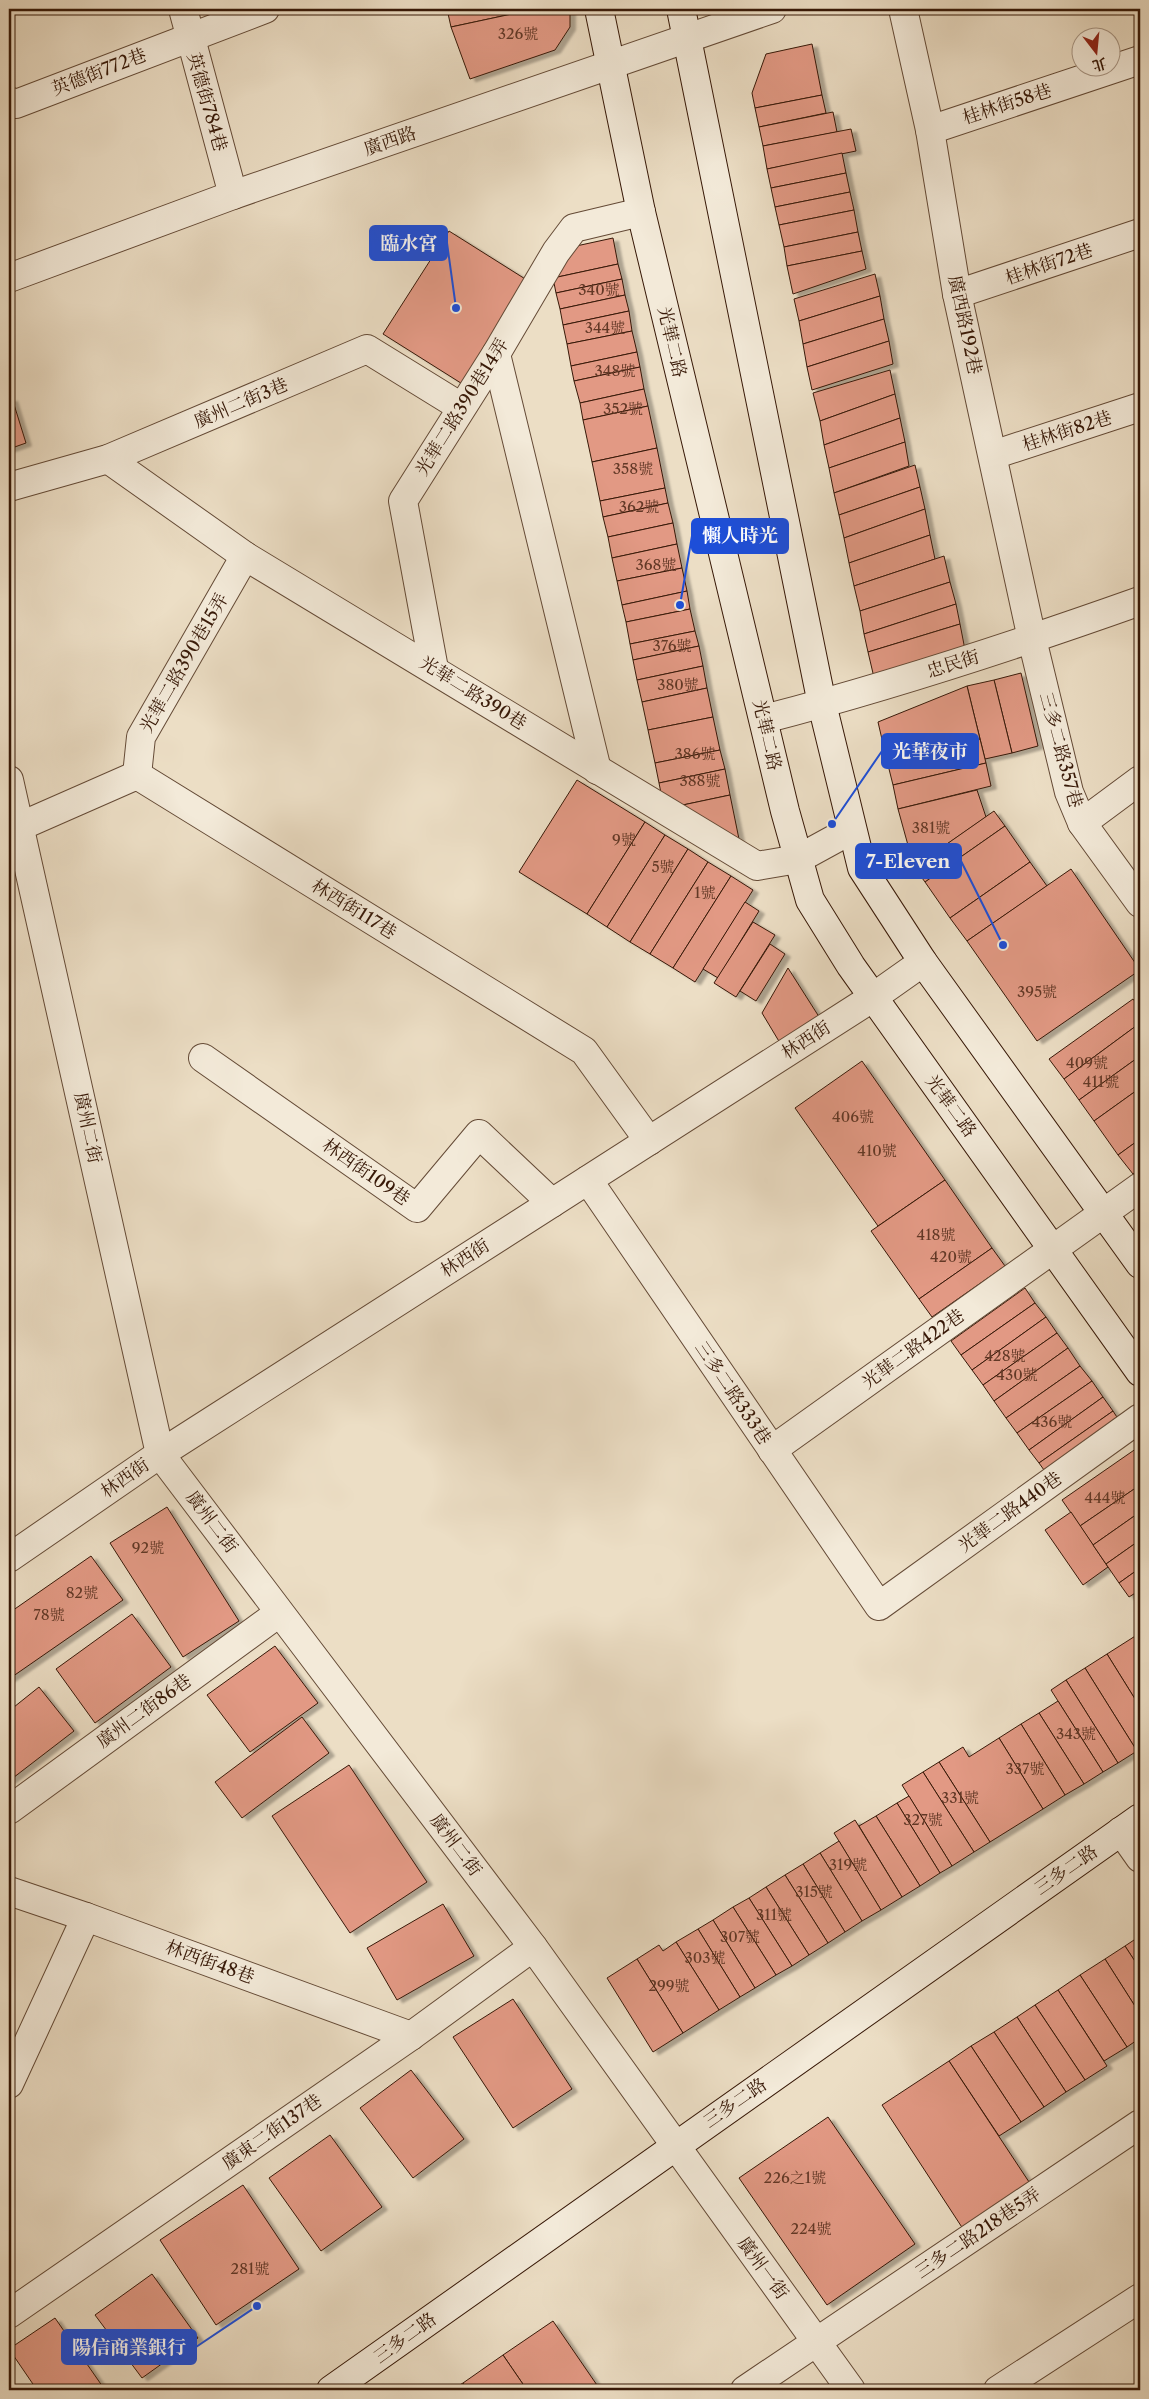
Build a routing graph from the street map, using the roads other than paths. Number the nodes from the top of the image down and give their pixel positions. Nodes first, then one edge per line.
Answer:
1 (183, 9) edge
2 (265, 9) edge
3 (599, 9) edge
4 (681, 9) edge
5 (772, 9) edge
6 (903, 9) edge
7 (190, 38) junction
8 (687, 38) junction
9 (1140, 60) edge
10 (611, 65) junction
11 (9, 101) edge
12 (930, 130) junction
13 (233, 194) junction
14 (641, 212) junction
15 (1140, 233) edge
16 (9, 278) edge
17 (957, 294) junction
18 (496, 354) junction
19 (461, 407) junction
20 (1140, 407) edge
21 (994, 455) junction
22 (108, 459) junction
23 (9, 487) edge
24 (245, 556) junction
25 (1140, 601) edge
26 (1032, 639) junction
27 (434, 669) junction
28 (822, 704) junction
29 (764, 719) junction
30 (598, 770) junction
31 (137, 775) junction
32 (9, 780) edge
33 (1140, 780) edge
34 (1082, 823) junction
35 (21, 826) junction
36 (851, 830) junction
37 (798, 859) junction
38 (1140, 903) edge
39 (922, 962) junction
40 (872, 998) junction
41 (203, 1058) dead end
42 (649, 1141) junction
43 (588, 1180) junction
44 (1140, 1186) edge
45 (552, 1203) junction
46 (1104, 1212) junction
47 (1054, 1248) junction
48 (1140, 1264) edge
49 (1140, 1372) edge
50 (1140, 1418) edge
51 (772, 1450) junction
52 (160, 1454) junction
53 (9, 1558) edge
54 (879, 1606) joint
55 (280, 1613) junction
56 (9, 1810) edge
57 (1131, 1824) edge
58 (1140, 1858) edge
59 (9, 1891) edge
60 (86, 1917) junction
61 (533, 1947) junction
62 (411, 2036) junction
63 (9, 2084) edge
64 (1140, 2124) edge
65 (675, 2146) junction
66 (1140, 2298) edge
67 (9, 2314) edge
68 (816, 2341) junction
69 (331, 2390) edge
70 (745, 2390) edge
71 (851, 2390) edge
72 (998, 2390) edge

1 - 7 street, 英德街784巷
2 - 7 street, 英德街772巷
3 - 10 street, 光華二路
4 - 8 street
5 - 8 street, 廣西路
6 - 12 street, 廣西路192巷
7 - 11 street, 英德街772巷
7 - 13 street, 英德街784巷
8 - 10 street, 廣西路
8 - 28 street
9 - 12 street, 桂林街58巷
10 - 13 street, 廣西路
10 - 14 street, 光華二路
12 - 17 street, 廣西路192巷
13 - 16 street, 廣西路
14 - 18 street, 光華二路390巷14弄
14 - 29 street, 光華二路
15 - 17 street, 桂林街72巷
17 - 21 street, 廣西路192巷
18 - 19 street, 光華二路390巷14弄
18 - 30 street
19 - 22 street, 廣州二街3巷
19 - 27 street, 光華二路390巷14弄
20 - 21 street, 桂林街82巷
21 - 26 street, 廣西路192巷
22 - 23 street, 廣州二街3巷
22 - 24 street, 光華二路390巷
24 - 27 street, 光華二路390巷
24 - 31 street, 光華二路390巷15弄
25 - 26 street, 忠民街
26 - 28 street, 忠民街
26 - 34 street, 三多二路357巷
27 - 30 street, 光華二路390巷
28 - 29 street, 忠民街
28 - 36 street
29 - 37 street, 光華二路
30 - 37 street, 光華二路390巷
31 - 35 street
31 - 42 street, 林西街117巷
32 - 35 street, 廣州二街
33 - 34 street
34 - 38 street, 三多二路357巷
35 - 52 street, 廣州二街
36 - 37 street, 光華二路390巷
36 - 39 street
37 - 40 street, 光華二路
39 - 40 street, 林西街
39 - 46 street
40 - 42 street, 林西街
40 - 47 street, 光華二路
41 - 45 street, 林西街109巷
42 - 43 street, 林西街
43 - 45 street, 林西街
43 - 51 street, 三多二路333巷
44 - 46 street, 光華二路422巷
45 - 52 street, 林西街
46 - 47 street, 光華二路422巷
46 - 48 street
47 - 49 street, 光華二路
47 - 51 street, 光華二路422巷
50 - 54 street, 光華二路440巷
51 - 54 street, 三多二路333巷
52 - 53 street, 林西街
52 - 55 street, 廣州二街
55 - 56 street, 廣州二街86巷
55 - 61 street, 廣州二街
57 - 58 street
57 - 65 street, 三多二路
59 - 60 street, 林西街48巷
60 - 62 street, 林西街48巷
60 - 63 street
61 - 62 street, 廣東二街137巷
61 - 65 street, 廣州二街
62 - 67 street, 廣東二街137巷
64 - 68 street, 三多二路218巷5弄
65 - 68 street, 廣州一街
65 - 69 street, 三多二路
66 - 72 street
68 - 70 street, 三多二路218巷5弄
68 - 71 street, 廣州一街

